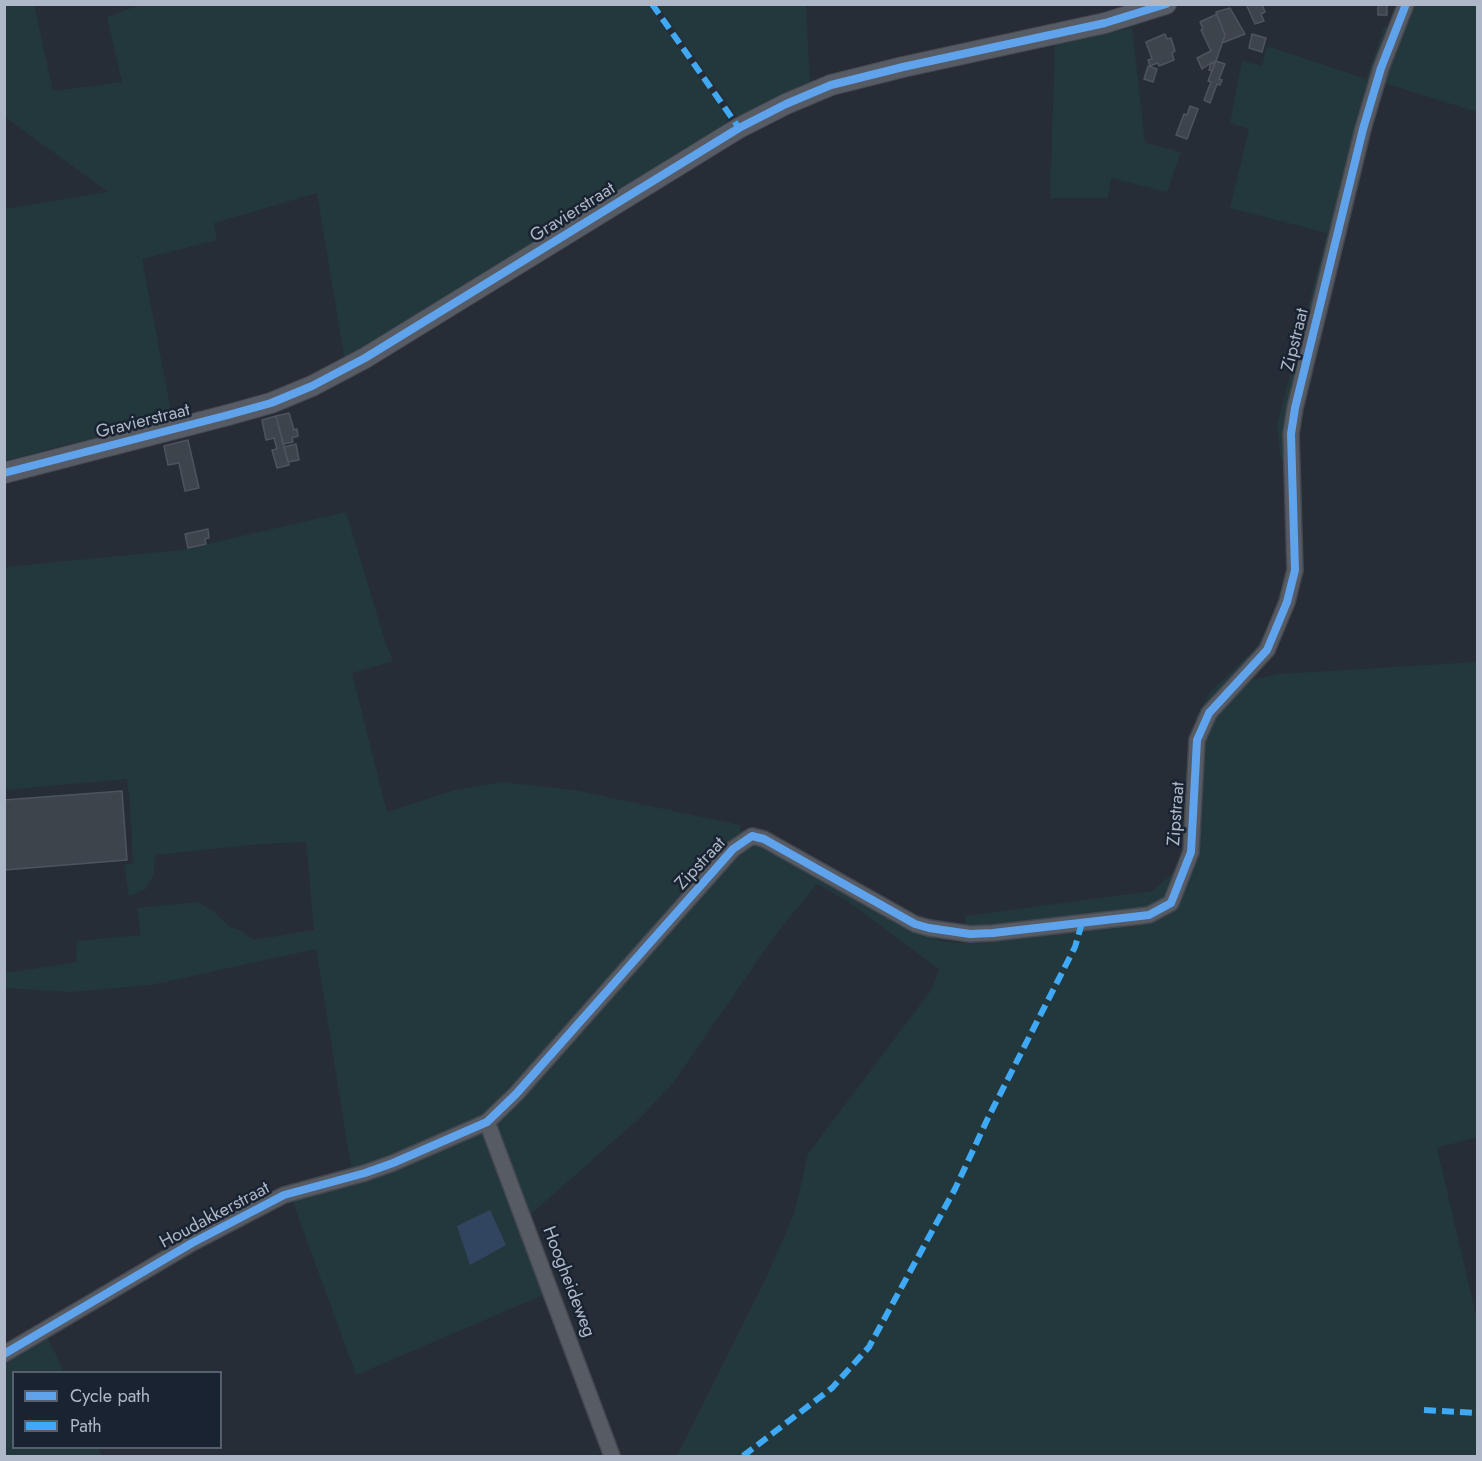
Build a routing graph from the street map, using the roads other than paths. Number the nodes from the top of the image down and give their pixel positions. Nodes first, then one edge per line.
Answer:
1 (1166, 4) edge
2 (1406, 4) edge
3 (4, 473) edge
4 (487, 1122) junction
5 (4, 1354) edge
6 (612, 1456) edge

1 - 3 street, Gravierstraat
2 - 4 street, Zipstraat
4 - 5 street, Houdakkerstraat
4 - 6 street, Hoogheideweg

